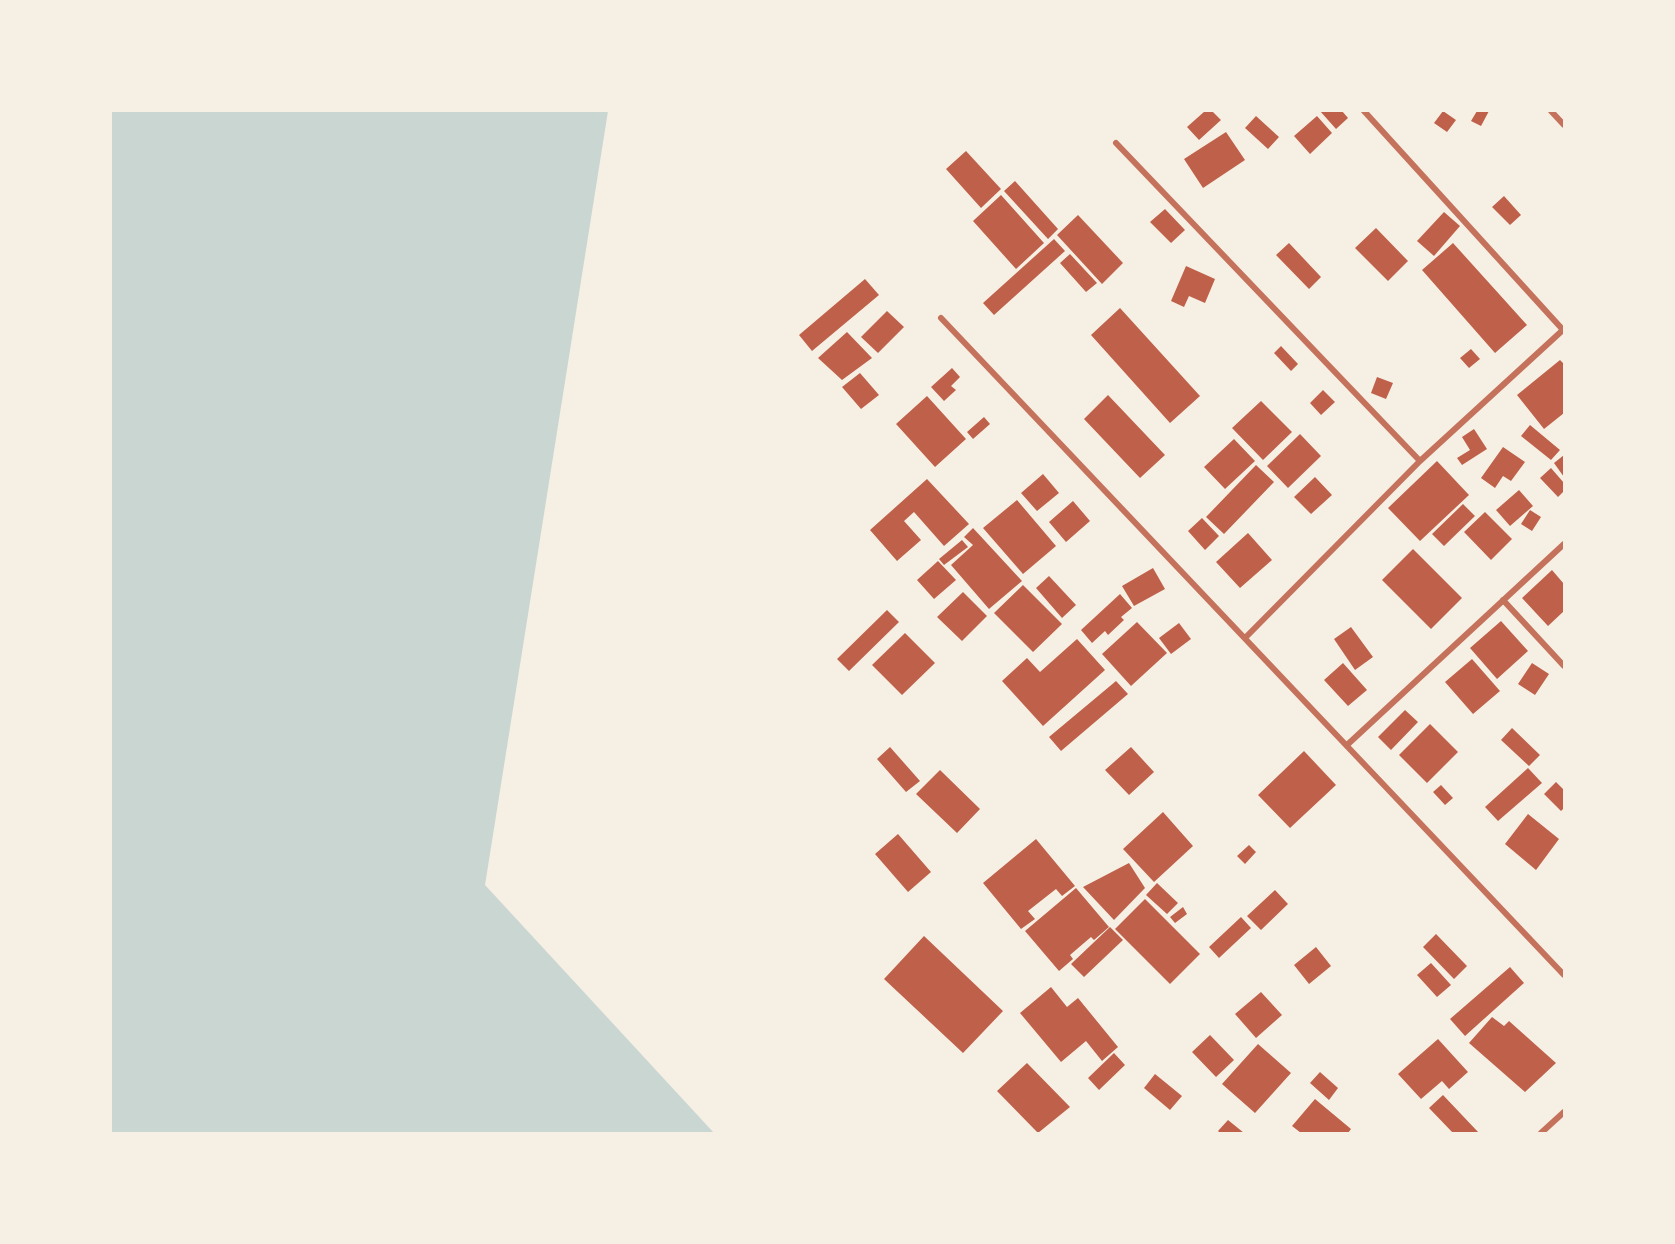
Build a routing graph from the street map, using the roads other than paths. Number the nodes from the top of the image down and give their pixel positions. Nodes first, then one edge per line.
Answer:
1 (1364, 111) edge
2 (1551, 111) edge
3 (1564, 125) edge
4 (1116, 143) dead end
5 (941, 318) dead end
6 (1564, 330) edge
7 (1420, 461) junction
8 (1564, 544) edge
9 (1503, 600) junction
10 (1246, 637) junction
11 (1564, 666) edge
12 (1347, 745) junction
13 (1564, 975) edge
14 (1564, 1112) edge
15 (1541, 1133) edge

1 - 6 street
2 - 3 street
4 - 7 street
5 - 10 street
6 - 7 street
7 - 10 street
8 - 9 street
9 - 11 street
9 - 12 street
10 - 12 street
12 - 13 street
14 - 15 street

